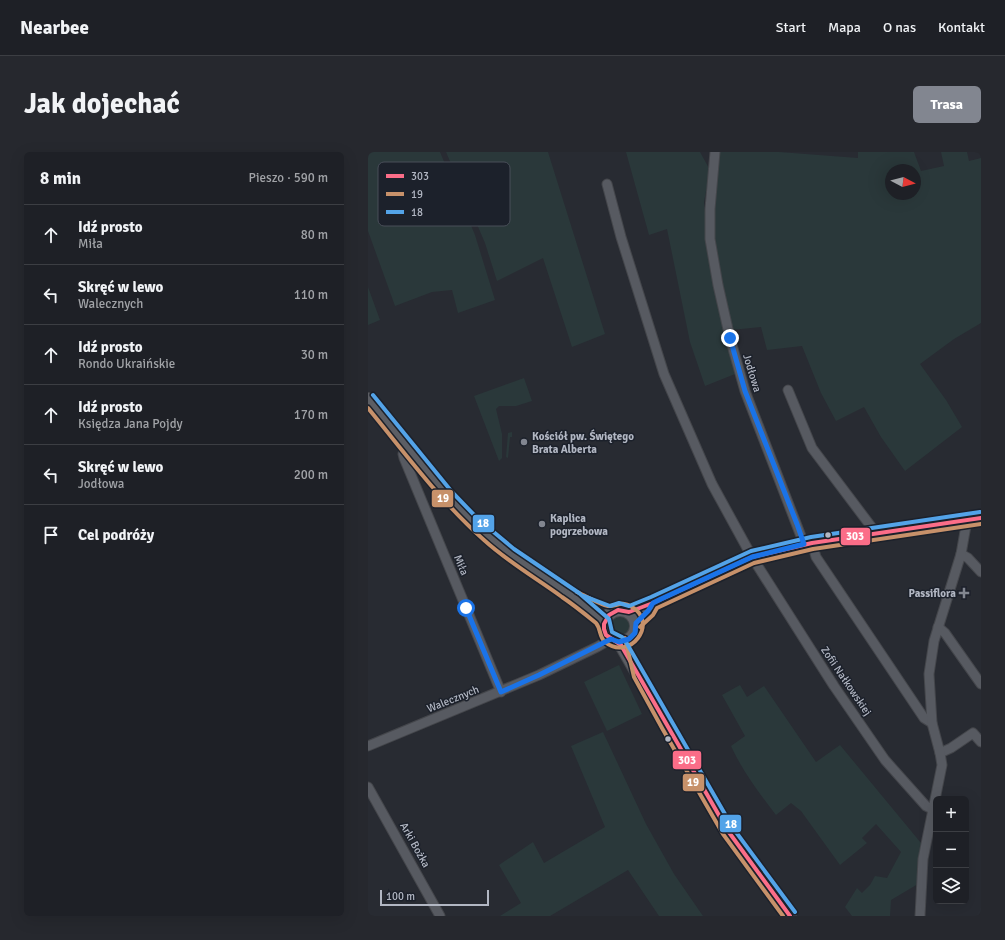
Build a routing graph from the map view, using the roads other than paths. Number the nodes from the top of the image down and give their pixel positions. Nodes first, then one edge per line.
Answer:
1 (715, 152) edge
2 (607, 184) dead end
3 (788, 390) dead end
4 (368, 399) edge
5 (409, 448) junction
6 (981, 518) edge
7 (966, 520) junction
8 (876, 533) junction
9 (808, 544) junction
10 (961, 554) junction
11 (752, 557) junction
12 (981, 572) edge
13 (653, 603) junction
14 (629, 612) junction
15 (607, 618) junction
16 (636, 623) junction
17 (938, 627) junction
18 (631, 637) junction
19 (615, 640) junction
20 (639, 675) junction
21 (981, 684) edge
22 (501, 692) junction
23 (932, 723) junction
24 (981, 742) edge
25 (368, 746) edge
26 (940, 753) junction
27 (368, 787) edge
28 (932, 809) junction
29 (440, 916) edge
30 (790, 916) edge
31 (920, 916) edge

1 - 9 street, Jodłowa
2 - 11 street, Zofii Nałkowskiej
3 - 8 street
4 - 5 street
5 - 15 street
5 - 22 street, Miła
6 - 7 street
7 - 8 street
7 - 10 street
8 - 9 street
9 - 11 street
9 - 23 street, Jodłowa
10 - 12 street
10 - 17 street
11 - 13 street
11 - 28 street, Zofii Nałkowskiej
13 - 14 street
13 - 16 street
14 - 15 street
14 - 16 street
15 - 19 street
16 - 18 street
17 - 21 street
17 - 23 street
18 - 19 street
18 - 20 street
19 - 20 street
19 - 22 street, Walecznych
20 - 30 street
22 - 25 street, Walecznych
23 - 26 street
24 - 26 street
26 - 28 street
27 - 29 street, Arki Bożka
28 - 31 street

